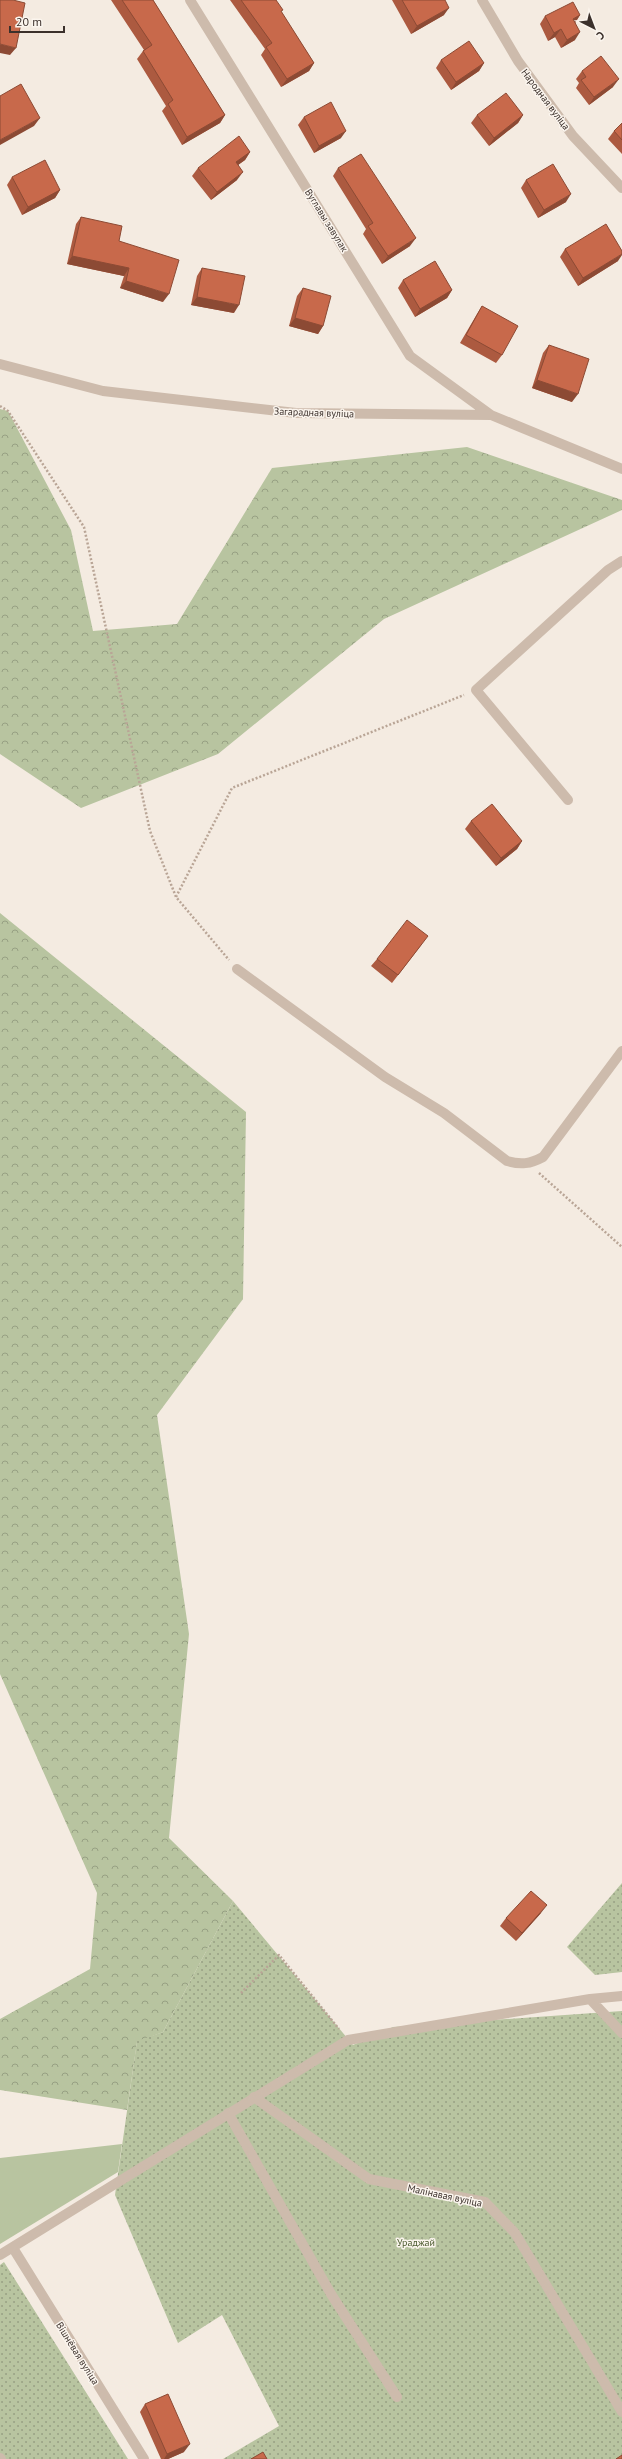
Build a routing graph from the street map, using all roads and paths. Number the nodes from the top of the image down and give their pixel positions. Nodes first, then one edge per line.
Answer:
1 (190, 0) edge
2 (482, 0) edge
3 (622, 188) edge
4 (0, 364) edge
5 (0, 406) edge
6 (491, 415) junction
7 (622, 469) edge
8 (622, 561) edge
9 (476, 690) junction
10 (568, 800) dead end
11 (176, 897) junction
12 (237, 969) joint
13 (622, 1051) edge
14 (528, 1164) junction
15 (622, 1247) edge
16 (241, 1993) dead end
17 (622, 1996) edge
18 (590, 1999) junction
19 (622, 2033) edge
20 (348, 2040) junction
21 (254, 2097) junction
22 (228, 2113) junction
23 (13, 2248) junction
24 (0, 2255) edge
25 (397, 2397) dead end
26 (622, 2412) edge
27 (144, 2459) edge

1 - 6 street, Вуглавы завулак
2 - 3 street, Народная вуліца
4 - 6 street, Загарадная вуліца
5 - 11 path
6 - 7 street, Загарадная вуліца
8 - 9 street
9 - 10 street
9 - 11 path
11 - 12 path
12 - 14 street
13 - 14 street
14 - 15 path
16 - 20 path
17 - 18 street
18 - 19 street
18 - 20 street
20 - 21 street
21 - 22 street
21 - 26 street, Малінавая вуліца
22 - 23 street
22 - 25 street
23 - 24 street
23 - 27 street, Вішнёвая вуліца

